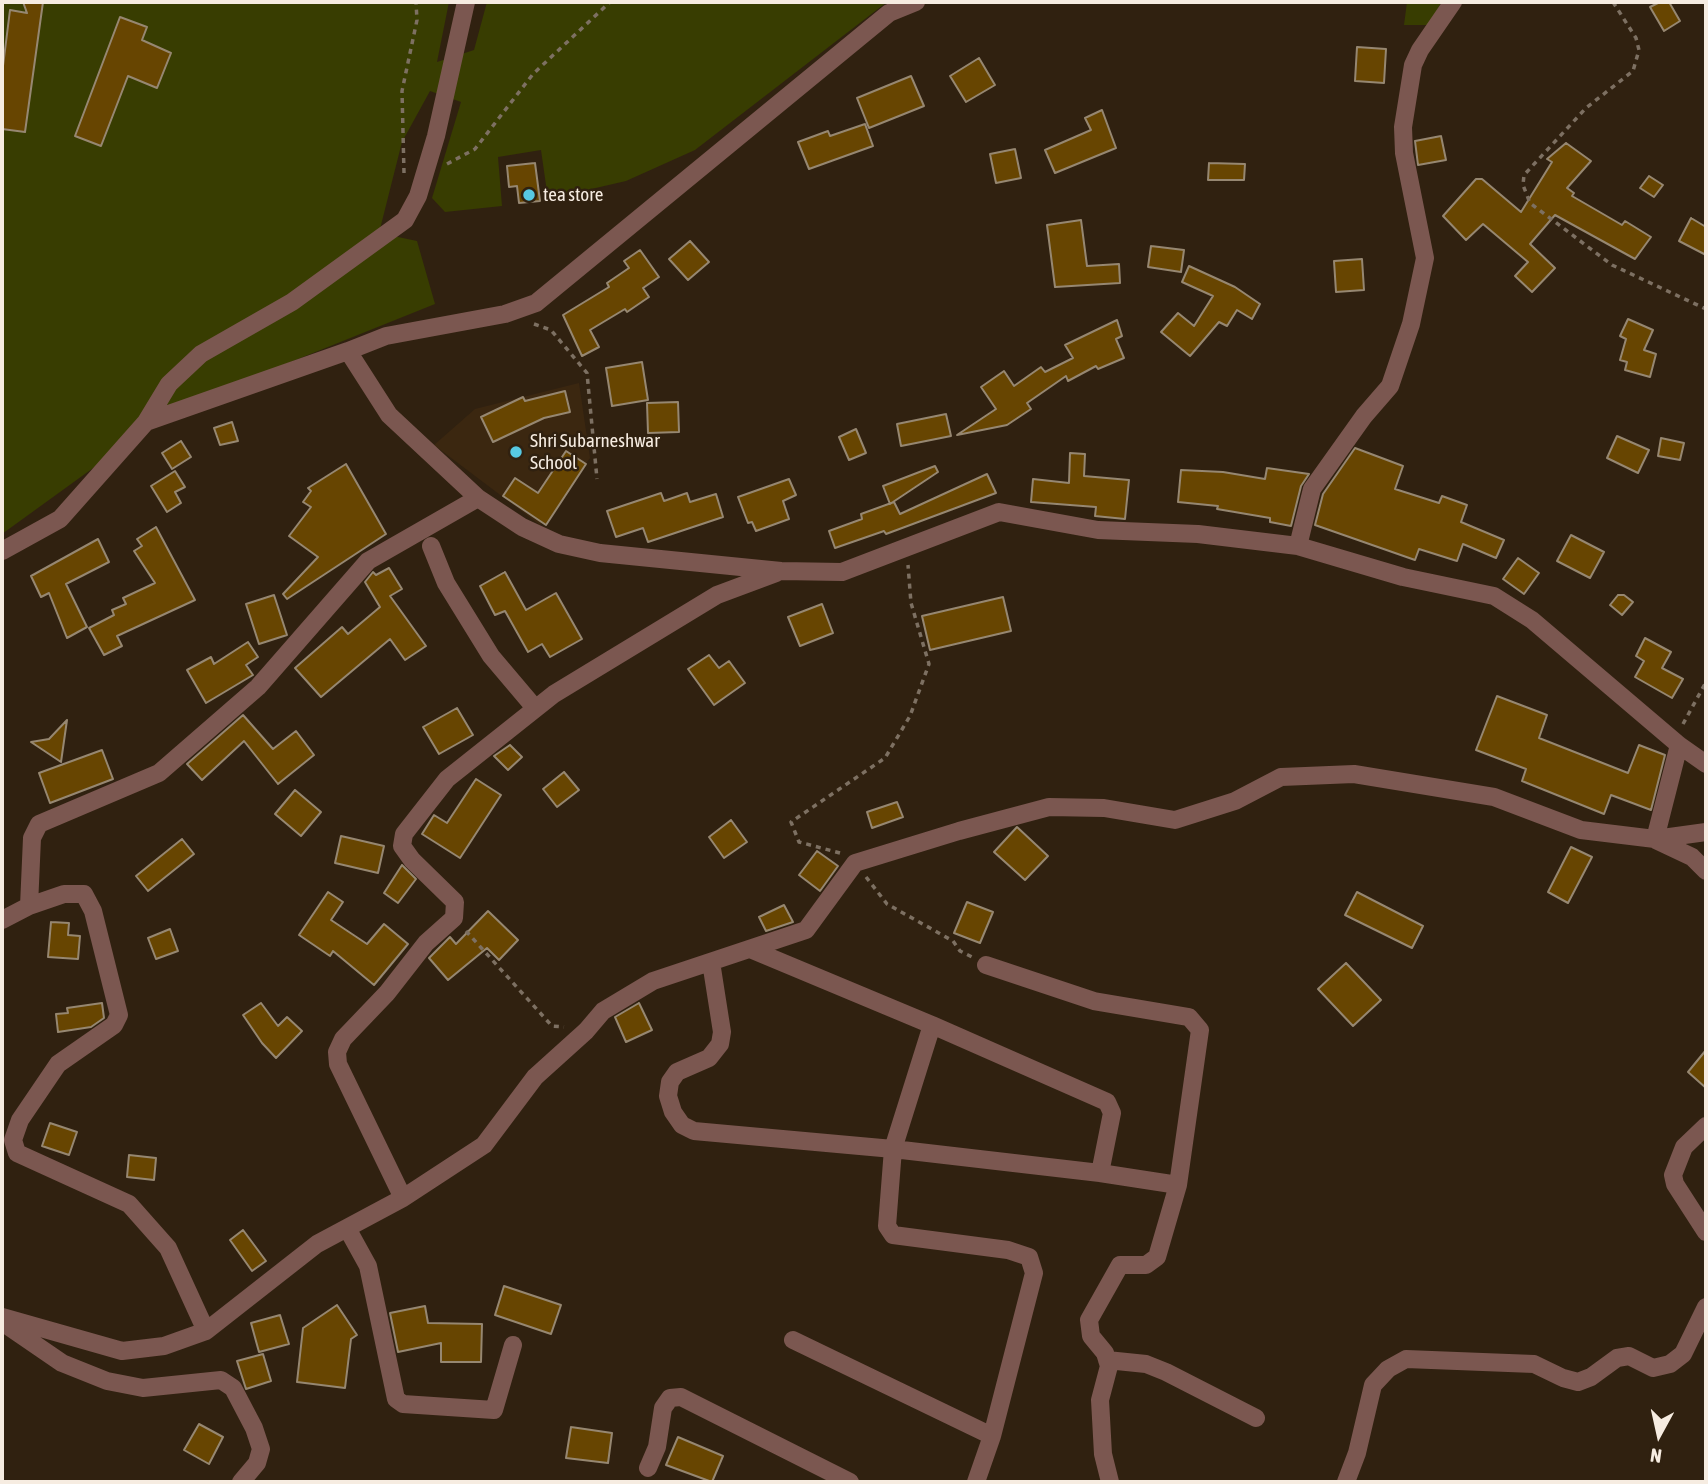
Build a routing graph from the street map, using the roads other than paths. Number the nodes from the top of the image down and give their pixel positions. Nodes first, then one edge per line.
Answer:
1 (466, 2) edge
2 (916, 2) edge
3 (1453, 2) edge
4 (348, 351) junction
5 (146, 422) junction
6 (478, 498) junction
7 (431, 546) dead end
8 (1298, 547) junction
9 (2, 551) edge
10 (781, 571) junction
11 (535, 708) junction
12 (1676, 743) junction
13 (1706, 764) edge
14 (1706, 832) edge
15 (1655, 839) junction
16 (1706, 856) edge
17 (1706, 871) edge
18 (29, 906) junction
19 (2, 920) edge
20 (750, 949) junction
21 (711, 962) junction
22 (986, 965) road end
23 (932, 1025) junction
24 (1706, 1126) edge
25 (893, 1149) junction
26 (1100, 1173) junction
27 (1178, 1185) junction
28 (403, 1198) junction
29 (347, 1228) junction
30 (1706, 1232) edge
31 (1706, 1307) edge
32 (2, 1320) edge
33 (206, 1331) junction
34 (793, 1340) dead end
35 (513, 1345) dead end
36 (1107, 1360) junction
37 (1256, 1418) dead end
38 (992, 1436) junction
39 (648, 1468) dead end
40 (241, 1482) edge
41 (850, 1482) edge
42 (975, 1482) edge
43 (1110, 1482) edge
44 (1346, 1482) edge

1 - 5 street
2 - 4 street
3 - 8 street
4 - 5 street
4 - 6 street
5 - 9 street
6 - 10 street
6 - 18 street
7 - 11 street
8 - 10 street
8 - 12 street
10 - 11 street
11 - 28 street
12 - 13 street
12 - 15 street
14 - 15 street
15 - 16 street
15 - 17 street
15 - 20 street
18 - 19 street
18 - 33 street
20 - 21 street
20 - 23 street
21 - 25 street
21 - 28 street
22 - 27 street
23 - 25 street
23 - 26 street
24 - 30 street
25 - 26 street
25 - 38 street
26 - 27 street
27 - 36 street
28 - 29 street
29 - 33 street
29 - 35 street
31 - 44 street
32 - 33 street
32 - 40 street
34 - 38 street
36 - 37 street
36 - 43 street
38 - 42 street
39 - 41 street

